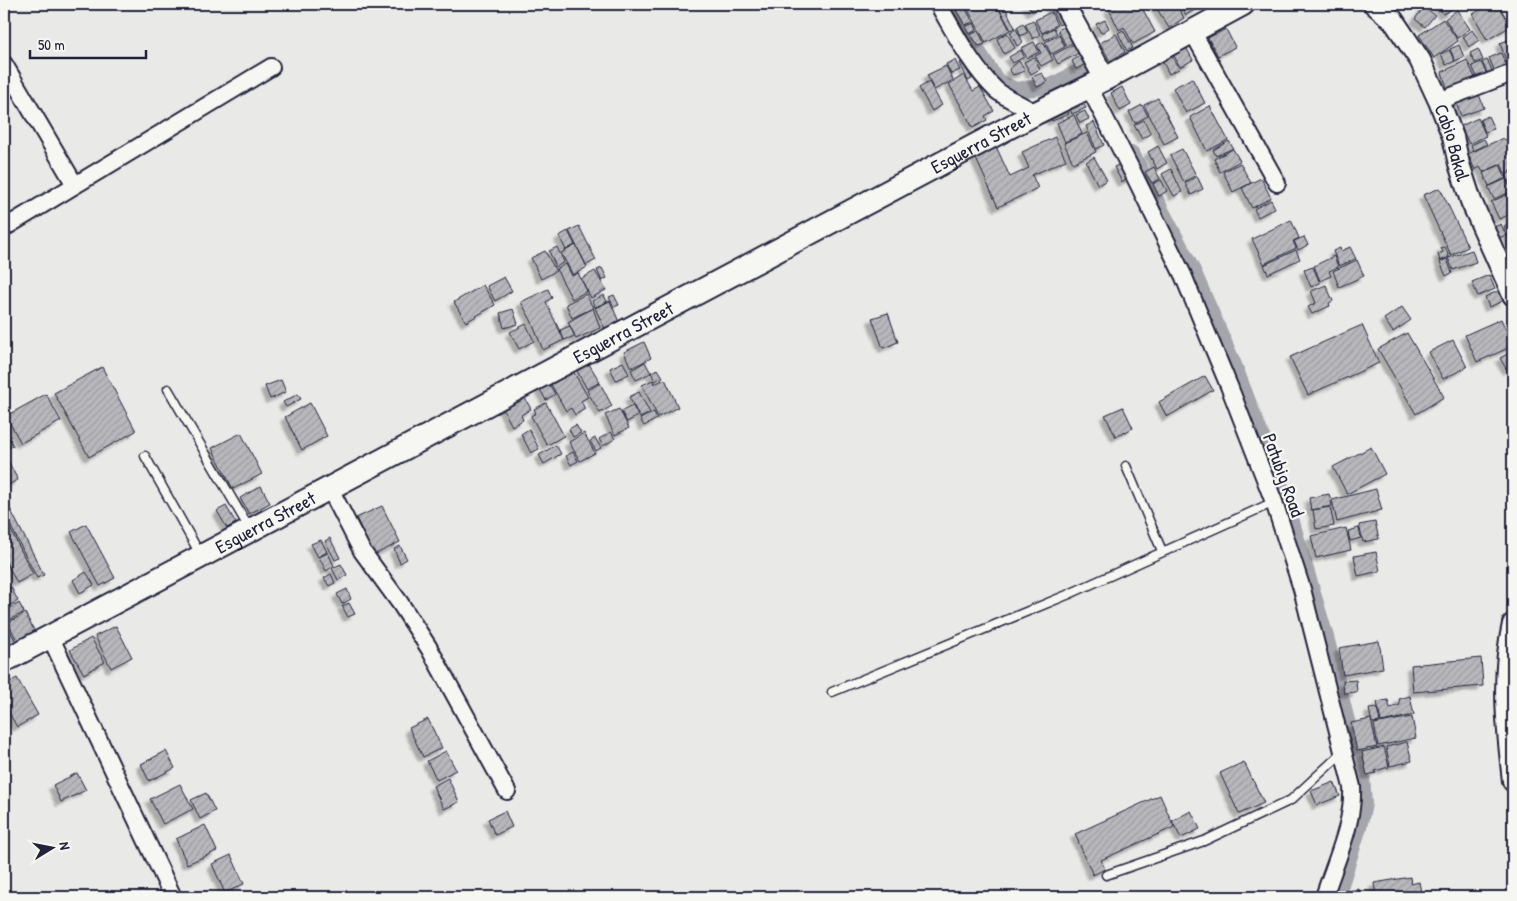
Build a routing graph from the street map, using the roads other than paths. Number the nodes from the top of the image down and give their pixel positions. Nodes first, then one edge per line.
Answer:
1 (938, 4) edge
2 (1064, 4) edge
3 (1243, 4) edge
4 (1374, 4) edge
5 (1192, 31) junction
6 (4, 64) edge
7 (271, 68) dead end
8 (1507, 75) dead end
9 (1097, 83) junction
10 (1439, 100) junction
11 (1036, 113) junction
12 (1277, 183) dead end
13 (75, 185) junction
14 (4, 228) edge
15 (1513, 295) edge
16 (168, 389) dead end
17 (145, 456) dead end
18 (1126, 466) dead end
19 (329, 487) junction
20 (1274, 502) junction
21 (250, 530) junction
22 (1162, 551) junction
23 (201, 555) junction
24 (1513, 624) edge
25 (50, 636) junction
26 (4, 661) edge
27 (832, 692) dead end
28 (1510, 720) edge
29 (1343, 752) junction
30 (1513, 781) edge
31 (507, 791) dead end
32 (1106, 875) dead end
33 (173, 897) edge
34 (1324, 897) edge

1 - 11 street
2 - 9 street
3 - 5 main road, Esguerra Street
4 - 10 street, Cabio Bakal
5 - 9 main road, Esguerra Street
5 - 12 street
6 - 13 street
7 - 13 street
8 - 10 street
9 - 11 main road, Esguerra Street
9 - 20 street, Patubig Road
10 - 15 street, Cabio Bakal
11 - 19 main road, Esguerra Street
13 - 14 street
16 - 21 lane
17 - 23 lane
18 - 22 lane
19 - 21 main road, Esguerra Street
19 - 31 street
20 - 22 lane
20 - 29 street, Patubig Road
21 - 23 main road, Esguerra Street
22 - 27 lane
23 - 25 main road, Esguerra Street
24 - 28 street
25 - 26 main road, Esguerra Street
25 - 33 street
28 - 30 street
29 - 32 lane
29 - 34 street, Patubig Road

